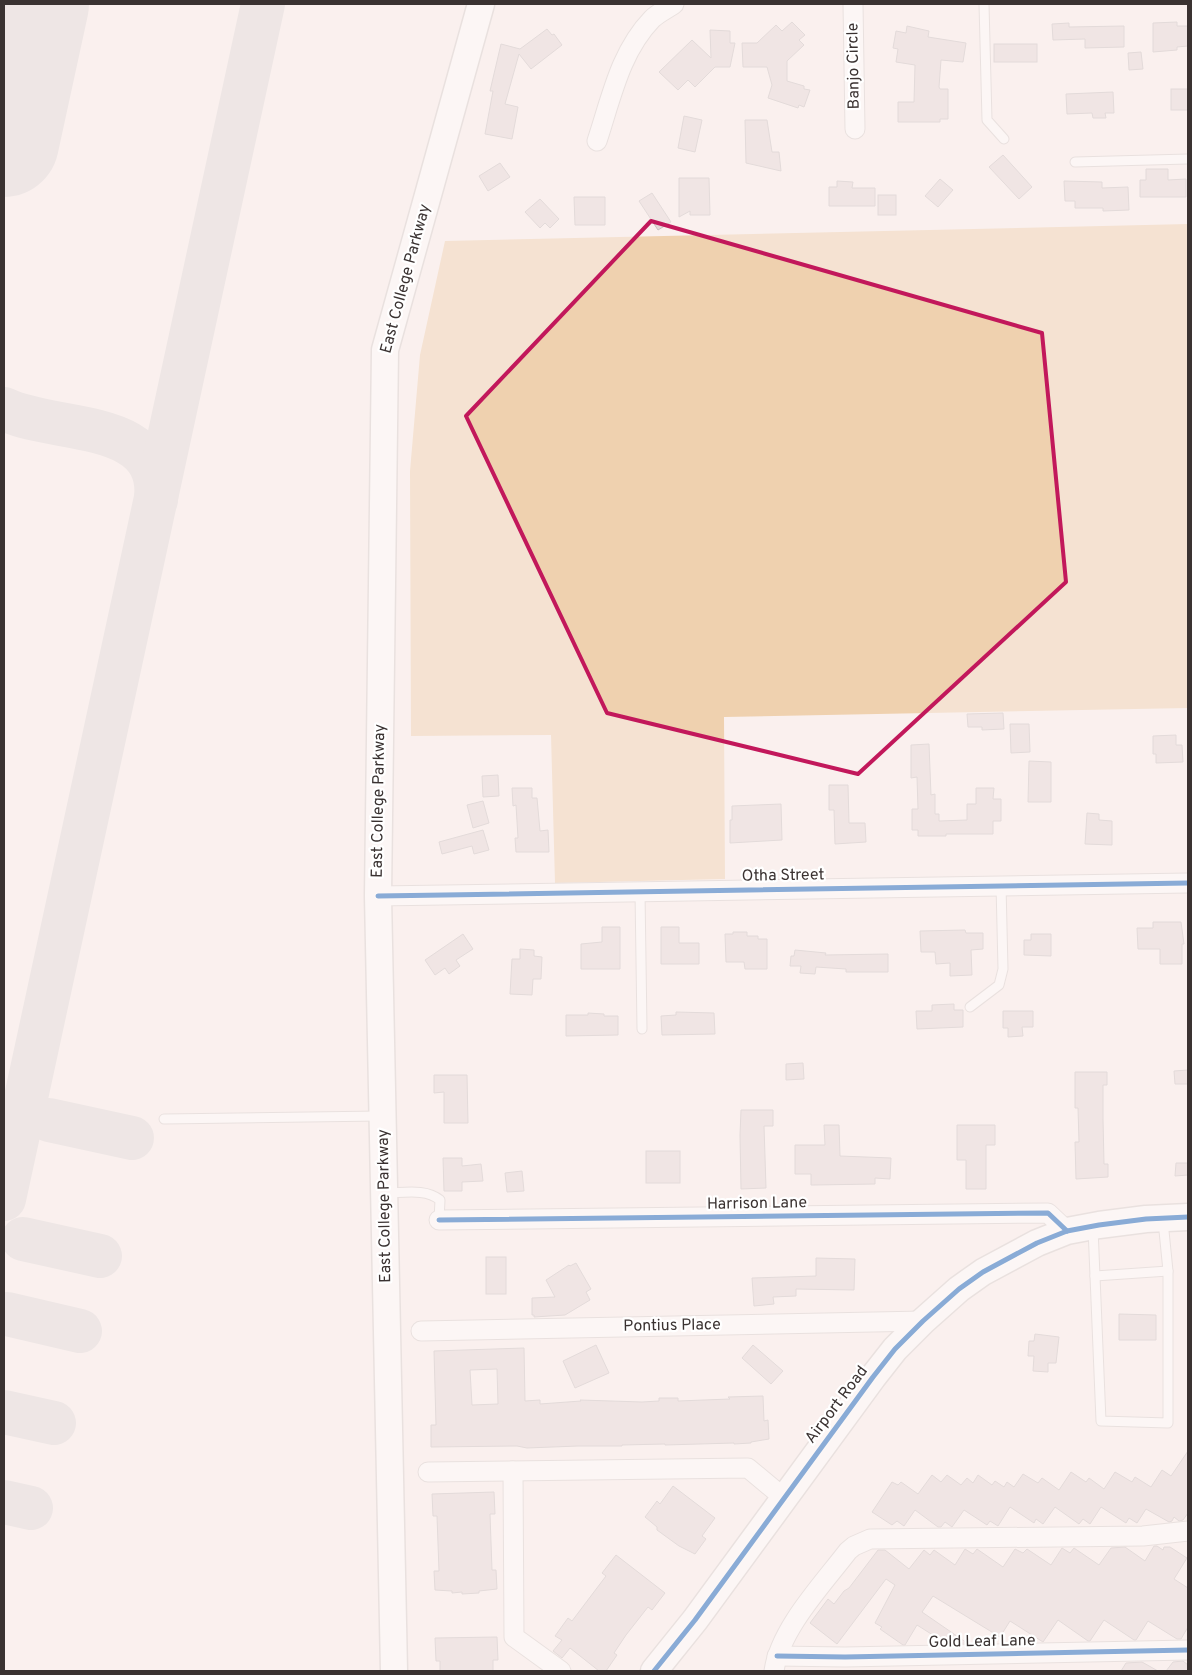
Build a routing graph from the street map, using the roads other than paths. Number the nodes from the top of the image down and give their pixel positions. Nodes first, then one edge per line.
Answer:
1 (481, 4) edge
2 (674, 4) edge
3 (853, 4) edge
4 (984, 4) edge
5 (855, 129) dead end
6 (1004, 139) dead end
7 (597, 141) dead end
8 (1188, 159) edge
9 (1075, 162) dead end
10 (1188, 883) edge
11 (1002, 885) junction
12 (640, 892) junction
13 (378, 896) junction
14 (970, 1007) dead end
15 (642, 1029) dead end
16 (383, 1116) junction
17 (164, 1119) dead end
18 (384, 1193) junction
19 (1188, 1217) edge
20 (1163, 1218) junction
21 (439, 1220) joint
22 (1093, 1227) junction
23 (1067, 1232) junction
24 (1168, 1271) junction
25 (1096, 1276) junction
26 (923, 1321) junction
27 (421, 1331) dead end
28 (513, 1471) junction
29 (428, 1472) dead end
30 (784, 1498) junction
31 (1188, 1531) edge
32 (1188, 1650) edge
33 (775, 1664) edge
34 (394, 1671) edge
35 (561, 1671) edge
36 (654, 1671) edge

1 - 13 main road, East College Parkway
2 - 7 street
3 - 5 street, Banjo Circle
4 - 6 lane
8 - 9 lane
10 - 11 street, Otha Street
11 - 12 street, Otha Street
11 - 14 lane
12 - 13 street, Otha Street
12 - 15 lane
13 - 16 main road, East College Parkway
16 - 17 lane
16 - 18 main road, East College Parkway
18 - 21 lane
18 - 34 main road, East College Parkway
19 - 20 main road, Airport Road
20 - 22 main road, Airport Road
20 - 24 lane
21 - 23 street, Harrison Lane
22 - 23 main road, Airport Road
22 - 25 lane
23 - 26 main road, Airport Road
24 - 25 lane
24 - 25 lane
26 - 27 street, Pontius Place
26 - 30 main road, Airport Road
28 - 29 street
28 - 30 street
28 - 35 street
30 - 36 main road, Airport Road
31 - 33 street, Gold Leaf Lane
32 - 33 street, Gold Leaf Lane

